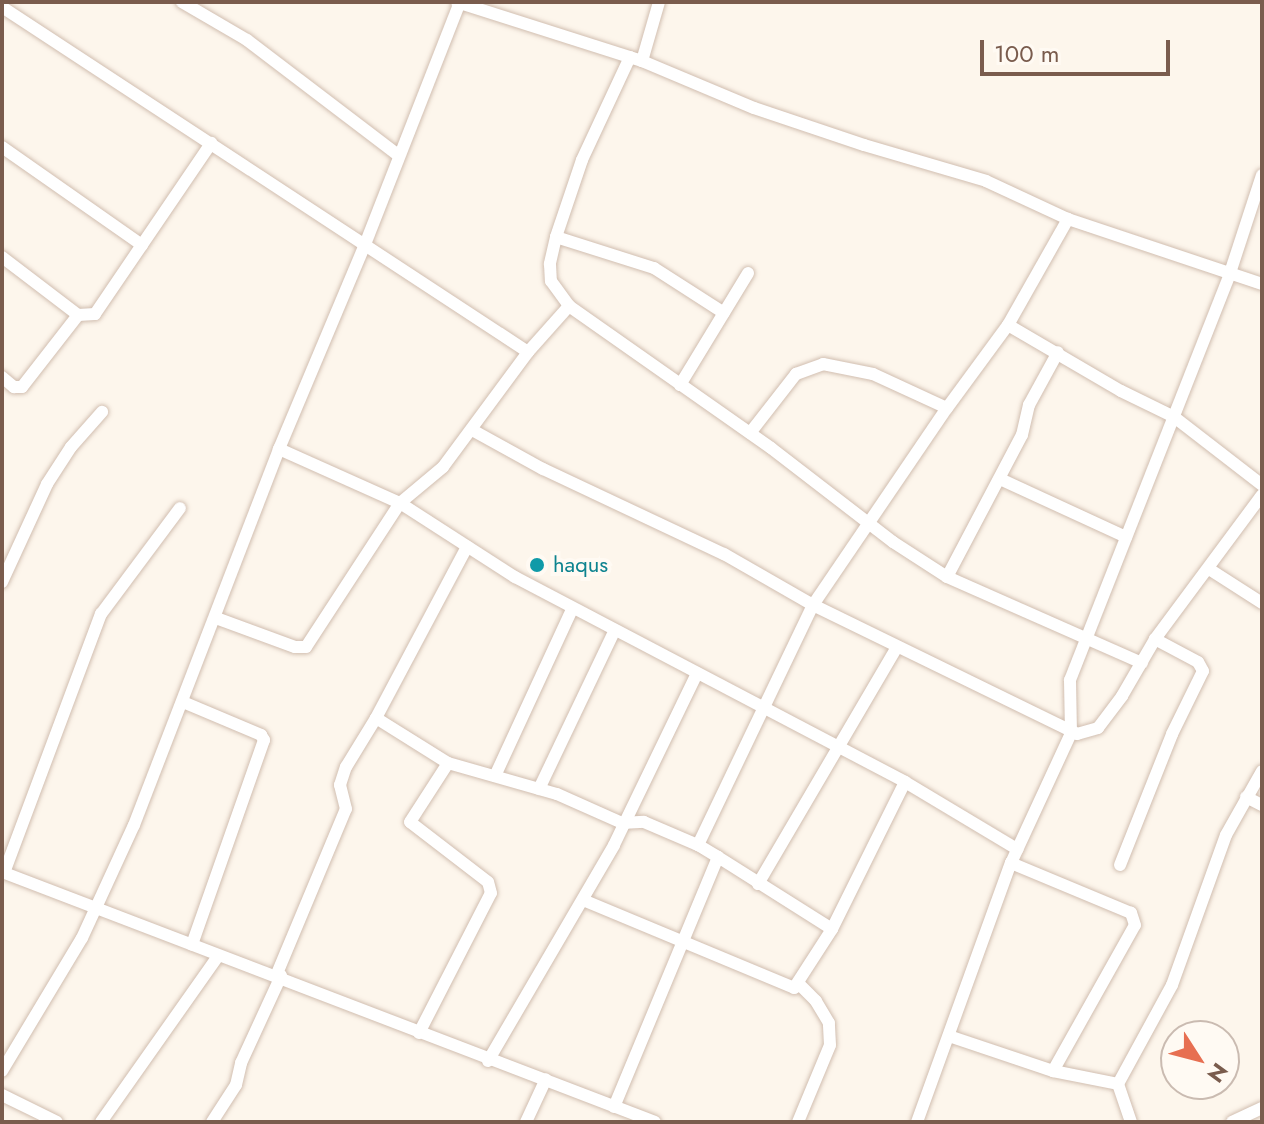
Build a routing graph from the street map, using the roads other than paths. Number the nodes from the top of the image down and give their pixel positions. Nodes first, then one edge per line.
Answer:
1 (182, 2) edge
2 (459, 2) edge
3 (659, 2) edge
4 (2, 7) edge
5 (636, 59) junction
6 (211, 143) junction
7 (2, 147) edge
8 (399, 156) junction
9 (1262, 175) edge
10 (1068, 219) junction
11 (556, 237) junction
12 (142, 245) junction
13 (364, 247) junction
14 (2, 257) edge
15 (748, 273) dead end
16 (1230, 273) junction
17 (1262, 284) edge
18 (569, 306) junction
19 (724, 313) junction
20 (78, 315) junction
21 (1008, 325) junction
22 (528, 352) junction
23 (1058, 352) junction
24 (2, 377) edge
25 (680, 385) junction
26 (947, 408) junction
27 (102, 412) dead end
28 (1174, 417) junction
29 (472, 430) junction
30 (750, 433) junction
31 (279, 449) junction
32 (1000, 479) junction
33 (1262, 485) edge
34 (1262, 495) edge
35 (400, 503) junction
36 (180, 508) dead end
37 (869, 520) junction
38 (1126, 537) junction
39 (467, 547) junction
40 (1209, 569) junction
41 (947, 577) junction
42 (2, 582) edge
43 (1262, 603) edge
44 (813, 605) junction
45 (572, 609) junction
46 (216, 618) junction
47 (615, 630) junction
48 (1086, 639) junction
49 (1155, 639) junction
50 (897, 647) junction
51 (1142, 663) junction
52 (697, 673) junction
53 (183, 702) junction
54 (764, 708) junction
55 (376, 718) junction
56 (1071, 733) junction
57 (838, 750) junction
58 (448, 763) junction
59 (1262, 771) edge
60 (495, 776) junction
61 (905, 782) junction
62 (539, 789) junction
63 (1246, 797) junction
64 (1262, 805) edge
65 (622, 823) junction
66 (698, 845) junction
67 (1017, 849) junction
68 (718, 857) junction
69 (1011, 863) junction
70 (1120, 865) dead end
71 (3, 873) edge
72 (758, 884) junction
73 (583, 900) junction
74 (98, 908) junction
75 (832, 929) junction
76 (681, 942) junction
77 (192, 945) junction
78 (218, 956) junction
79 (278, 976) junction
80 (799, 984) junction
81 (419, 1033) junction
82 (949, 1036) junction
83 (488, 1061) junction
84 (2, 1071) edge
85 (1053, 1071) junction
86 (546, 1079) junction
87 (1118, 1084) junction
88 (2, 1095) edge
89 (614, 1107) junction
90 (1262, 1108) edge
91 (57, 1122) edge
92 (101, 1122) edge
93 (212, 1122) edge
94 (526, 1122) edge
95 (655, 1122) edge
96 (798, 1122) edge
97 (917, 1122) edge
98 (1131, 1122) edge
99 (1232, 1122) edge

1 - 8 street
2 - 5 street
2 - 8 street
3 - 5 street
4 - 6 street
5 - 10 street
5 - 11 street
6 - 12 street
6 - 13 street
7 - 12 street
8 - 13 street
9 - 16 street
10 - 16 street
10 - 21 street
11 - 18 street
11 - 19 street
12 - 20 street
13 - 22 street
13 - 31 street
14 - 20 street
15 - 19 street
16 - 17 street
16 - 28 street
18 - 22 street
18 - 25 street
19 - 25 street
20 - 24 street
21 - 23 street
21 - 26 street
22 - 29 street
23 - 28 street
23 - 32 street
25 - 30 street
26 - 30 street
26 - 37 street
27 - 42 street
28 - 33 street
28 - 38 street
29 - 35 street
29 - 44 street
30 - 37 street
31 - 35 street
31 - 46 street
32 - 38 street
32 - 41 street
34 - 40 street
35 - 39 street
35 - 46 street
36 - 71 street
37 - 41 street
37 - 44 street
38 - 48 street
39 - 45 street
39 - 55 street
40 - 43 street
40 - 49 street
41 - 48 street
44 - 50 street
44 - 54 street
45 - 47 street
45 - 60 street
46 - 53 street
47 - 52 street
47 - 62 street
48 - 51 street
48 - 56 street
49 - 51 street
49 - 70 street
50 - 56 street
50 - 57 street
51 - 56 street
52 - 54 street
52 - 65 street
53 - 74 street
53 - 77 street
54 - 57 street
54 - 66 street
55 - 58 street
55 - 79 street
56 - 67 street
57 - 61 street
57 - 72 street
58 - 60 street
58 - 81 street
59 - 63 street
60 - 62 street
61 - 67 street
61 - 75 street
62 - 65 street
63 - 64 street
63 - 87 street
65 - 66 street
65 - 73 street
66 - 68 street
67 - 69 street
68 - 72 street
68 - 76 street
69 - 82 street
69 - 85 street
71 - 74 street
72 - 75 street
73 - 76 street
73 - 83 street
74 - 77 street
74 - 84 street
75 - 80 street
76 - 80 street
76 - 89 street
77 - 78 street
78 - 79 street
78 - 92 street
79 - 81 street
79 - 93 street
80 - 96 street
81 - 83 street
82 - 85 street
82 - 97 street
83 - 86 street
85 - 87 street
86 - 89 street
86 - 94 street
87 - 98 street
88 - 91 street
89 - 95 street
90 - 99 street

